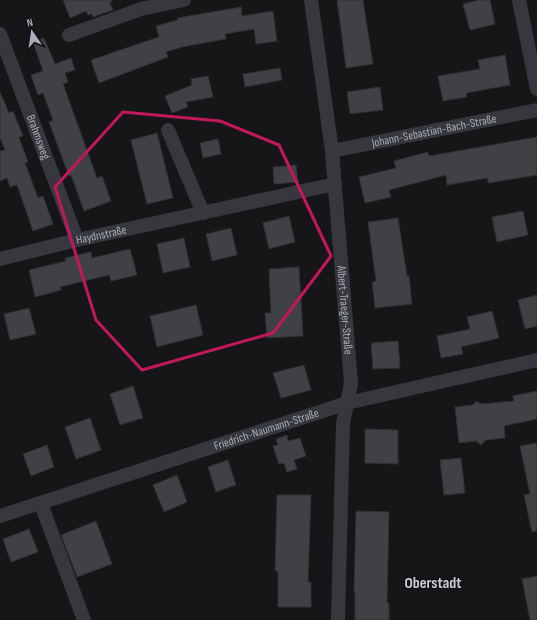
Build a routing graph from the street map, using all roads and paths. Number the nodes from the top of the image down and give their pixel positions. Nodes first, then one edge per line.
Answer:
1 (184, 0) edge
2 (311, 0) edge
3 (519, 0) edge
4 (0, 34) edge
5 (69, 35) dead end
6 (537, 90) edge
7 (537, 110) edge
8 (168, 130) dead end
9 (332, 151) junction
10 (335, 184) junction
11 (203, 213) junction
12 (77, 240) junction
13 (0, 259) edge
14 (537, 360) edge
15 (347, 403) junction
16 (42, 504) junction
17 (0, 516) edge
18 (84, 620) edge
19 (338, 620) edge

1 - 5 street
2 - 9 street, Albert-Traeger-Straße
3 - 6 street
4 - 12 street, Brahmsweg
7 - 9 street, Johann-Sebastian-Bach-Straße
8 - 11 street
9 - 10 street, Albert-Traeger-Straße
10 - 11 street, Haydnstraße
10 - 15 street, Albert-Traeger-Straße
11 - 12 street, Haydnstraße
12 - 13 street, Haydnstraße
14 - 15 street, Friedrich-Naumann-Straße
15 - 16 street, Friedrich-Naumann-Straße
15 - 19 street, Albert-Traeger-Straße
16 - 17 street, Friedrich-Naumann-Straße
16 - 18 street

